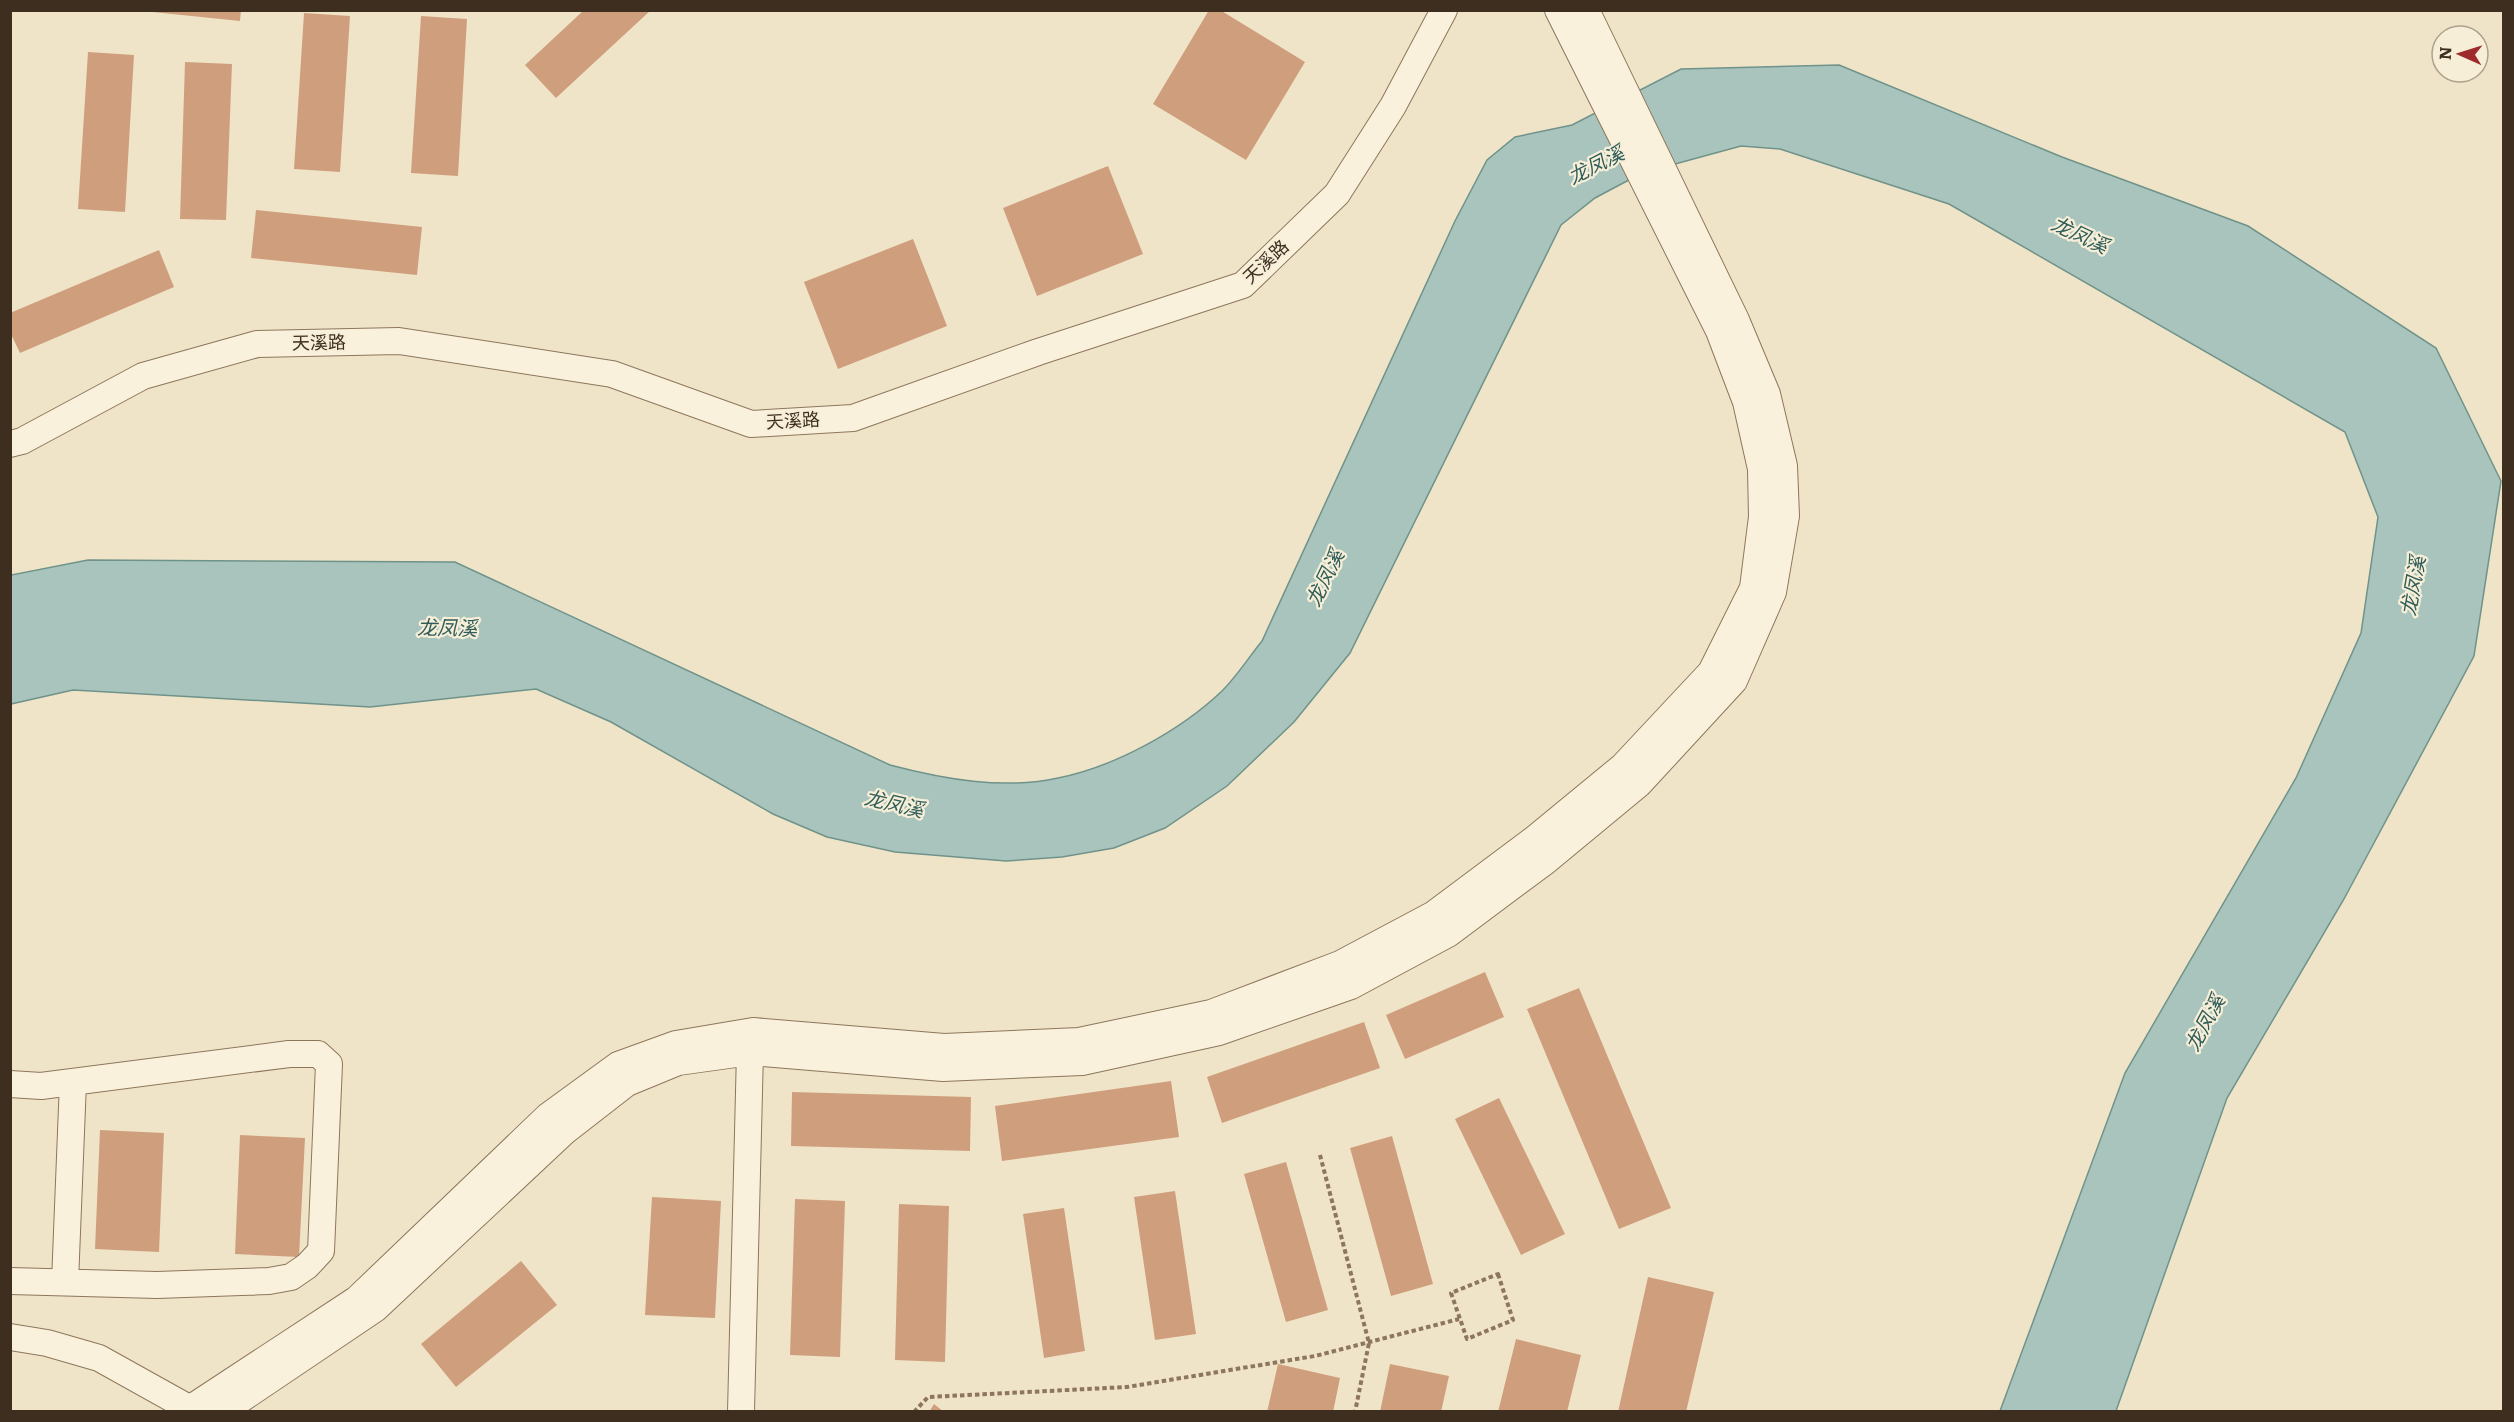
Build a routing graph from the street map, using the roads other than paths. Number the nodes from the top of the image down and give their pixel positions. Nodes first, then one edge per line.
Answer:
1 (1443, 10) edge
2 (1586, 10) edge
3 (1558, 12) edge
4 (10, 444) edge
5 (1772, 468) junction
6 (769, 1032) junction
7 (731, 1035) junction
8 (750, 1052) junction
9 (73, 1082) junction
10 (10, 1084) edge
11 (10, 1281) edge
12 (65, 1282) junction
13 (10, 1337) edge
14 (193, 1410) edge
15 (222, 1412) edge
16 (741, 1412) edge

1 - 4 street, 天溪路
2 - 5 street
3 - 5 street
5 - 6 street
5 - 8 street
6 - 7 street
6 - 8 street
7 - 8 street
7 - 14 street
8 - 15 street
8 - 16 street
9 - 10 street
9 - 12 street
9 - 12 street
11 - 12 street
13 - 14 street

